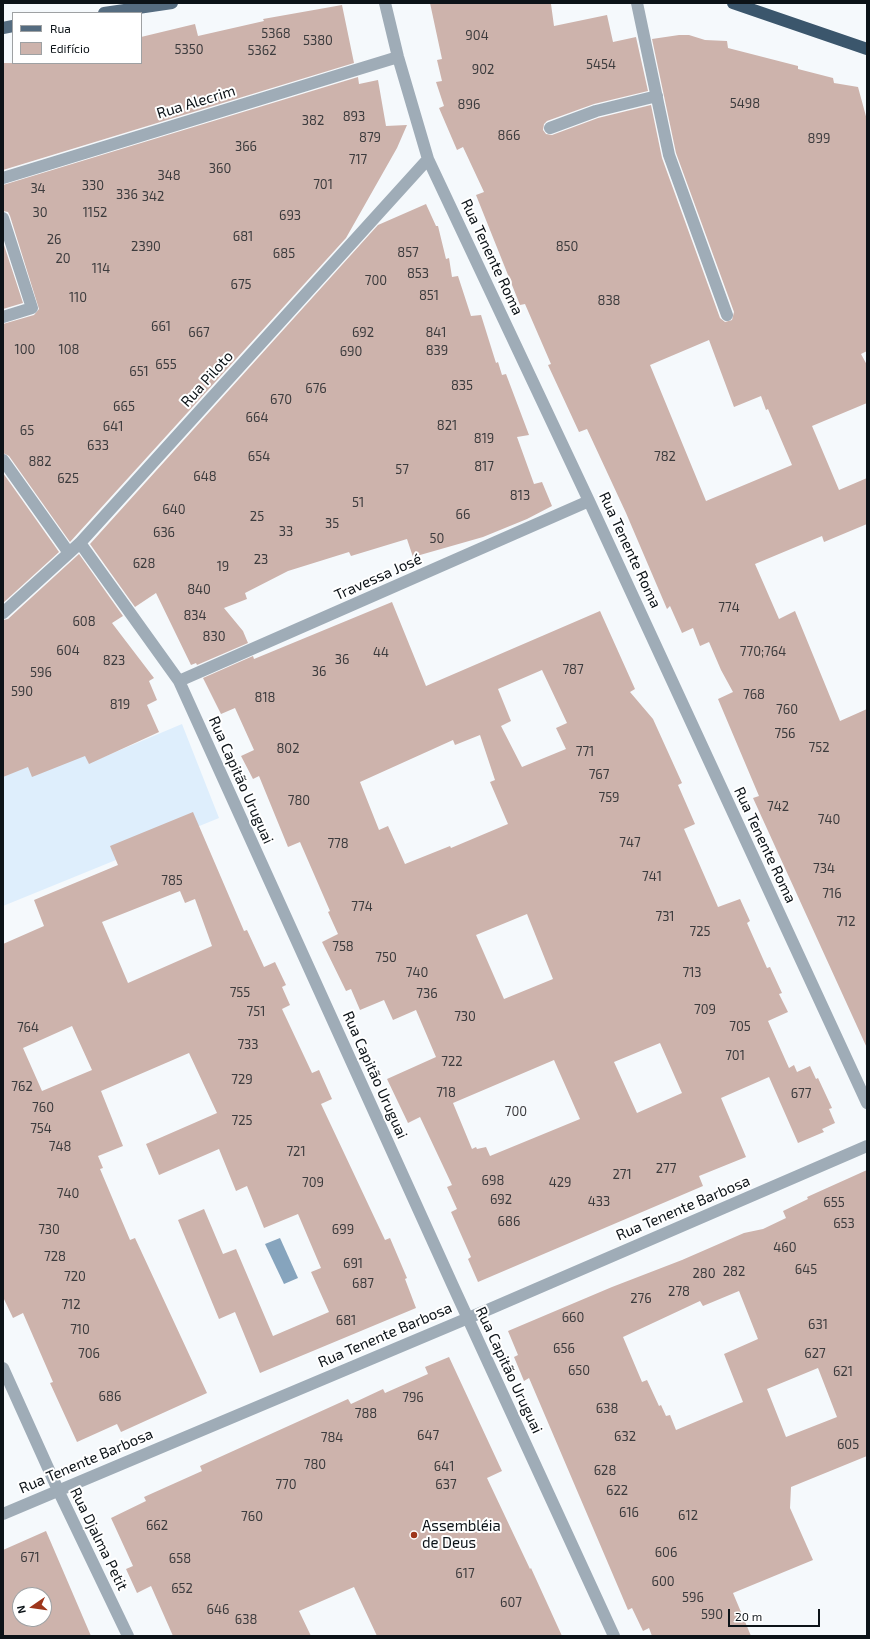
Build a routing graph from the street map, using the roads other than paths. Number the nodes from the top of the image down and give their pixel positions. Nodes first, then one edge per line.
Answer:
1 (172, 3) edge
2 (386, 3) edge
3 (637, 3) edge
4 (733, 3) edge
5 (111, 12) edge
6 (867, 49) edge
7 (398, 57) junction
8 (658, 96) junction
9 (550, 128) dead end
10 (428, 159) junction
11 (3, 178) edge
12 (3, 218) edge
13 (727, 315) dead end
14 (3, 317) edge
15 (3, 460) edge
16 (589, 501) junction
17 (80, 543) junction
18 (69, 553) junction
19 (3, 613) edge
20 (179, 681) junction
21 (867, 1103) edge
22 (867, 1146) edge
23 (467, 1318) junction
24 (3, 1368) edge
25 (58, 1490) junction
26 (3, 1514) edge
27 (128, 1636) edge
28 (614, 1636) edge

1 - 5 main road
2 - 7 street, Rua Tenente Roma
3 - 8 street
4 - 6 highway
7 - 10 street, Rua Tenente Roma
7 - 11 street, Rua Alecrim
8 - 9 street
8 - 13 street
10 - 16 street, Rua Tenente Roma
10 - 17 street, Rua Piloto
12 - 14 street
15 - 18 street
16 - 20 street, Travessa José
16 - 21 street, Rua Tenente Roma
17 - 18 street, Rua Piloto
17 - 20 street, Rua Capitão Uruguai
18 - 19 street, Rua Piloto
20 - 23 street, Rua Capitão Uruguai
22 - 23 street, Rua Tenente Barbosa
23 - 25 street, Rua Tenente Barbosa
23 - 28 street, Rua Capitão Uruguai
24 - 25 street, Rua Djalma Petit
25 - 26 street, Rua Tenente Barbosa
25 - 27 street, Rua Djalma Petit

